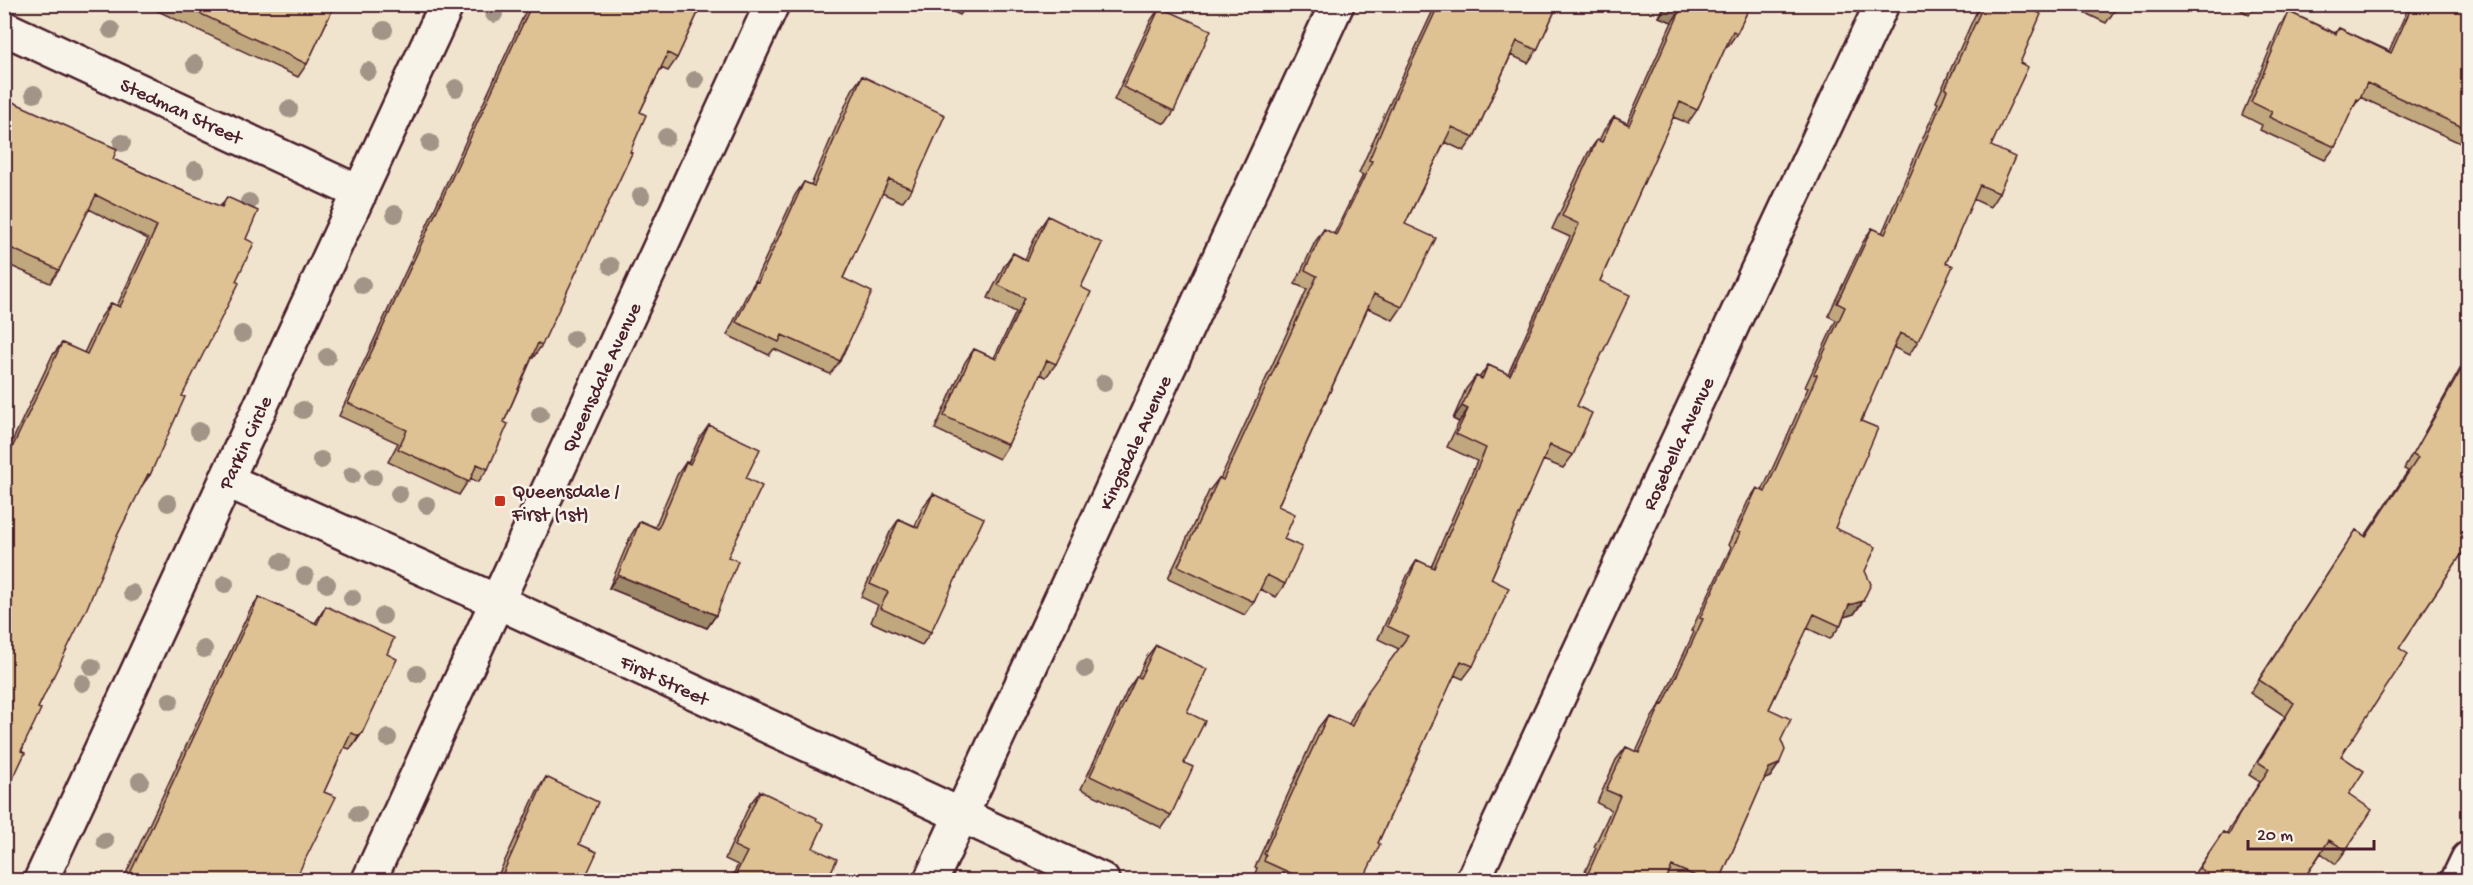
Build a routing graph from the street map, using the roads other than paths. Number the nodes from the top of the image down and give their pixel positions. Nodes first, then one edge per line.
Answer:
1 (447, 4) edge
2 (772, 4) edge
3 (1337, 4) edge
4 (1882, 4) edge
5 (4, 28) edge
6 (360, 193) junction
7 (226, 480) junction
8 (496, 601) junction
9 (961, 815) junction
10 (2469, 859) edge
11 (40, 880) edge
12 (369, 880) edge
13 (931, 880) edge
14 (1102, 880) edge
15 (1473, 880) edge
16 (2458, 880) edge

1 - 6 street, Parkin Circle
2 - 8 street, Queensdale Avenue
3 - 9 street, Kingsdale Avenue
4 - 15 street, Rosebella Avenue
5 - 6 street, Stedman Street
6 - 7 street, Parkin Circle
7 - 8 street, First Street
7 - 11 street, Parkin Circle
8 - 9 street, First Street
8 - 12 street, Queensdale Avenue
9 - 13 street, Kingsdale Avenue
9 - 14 street, First Street
10 - 16 street

